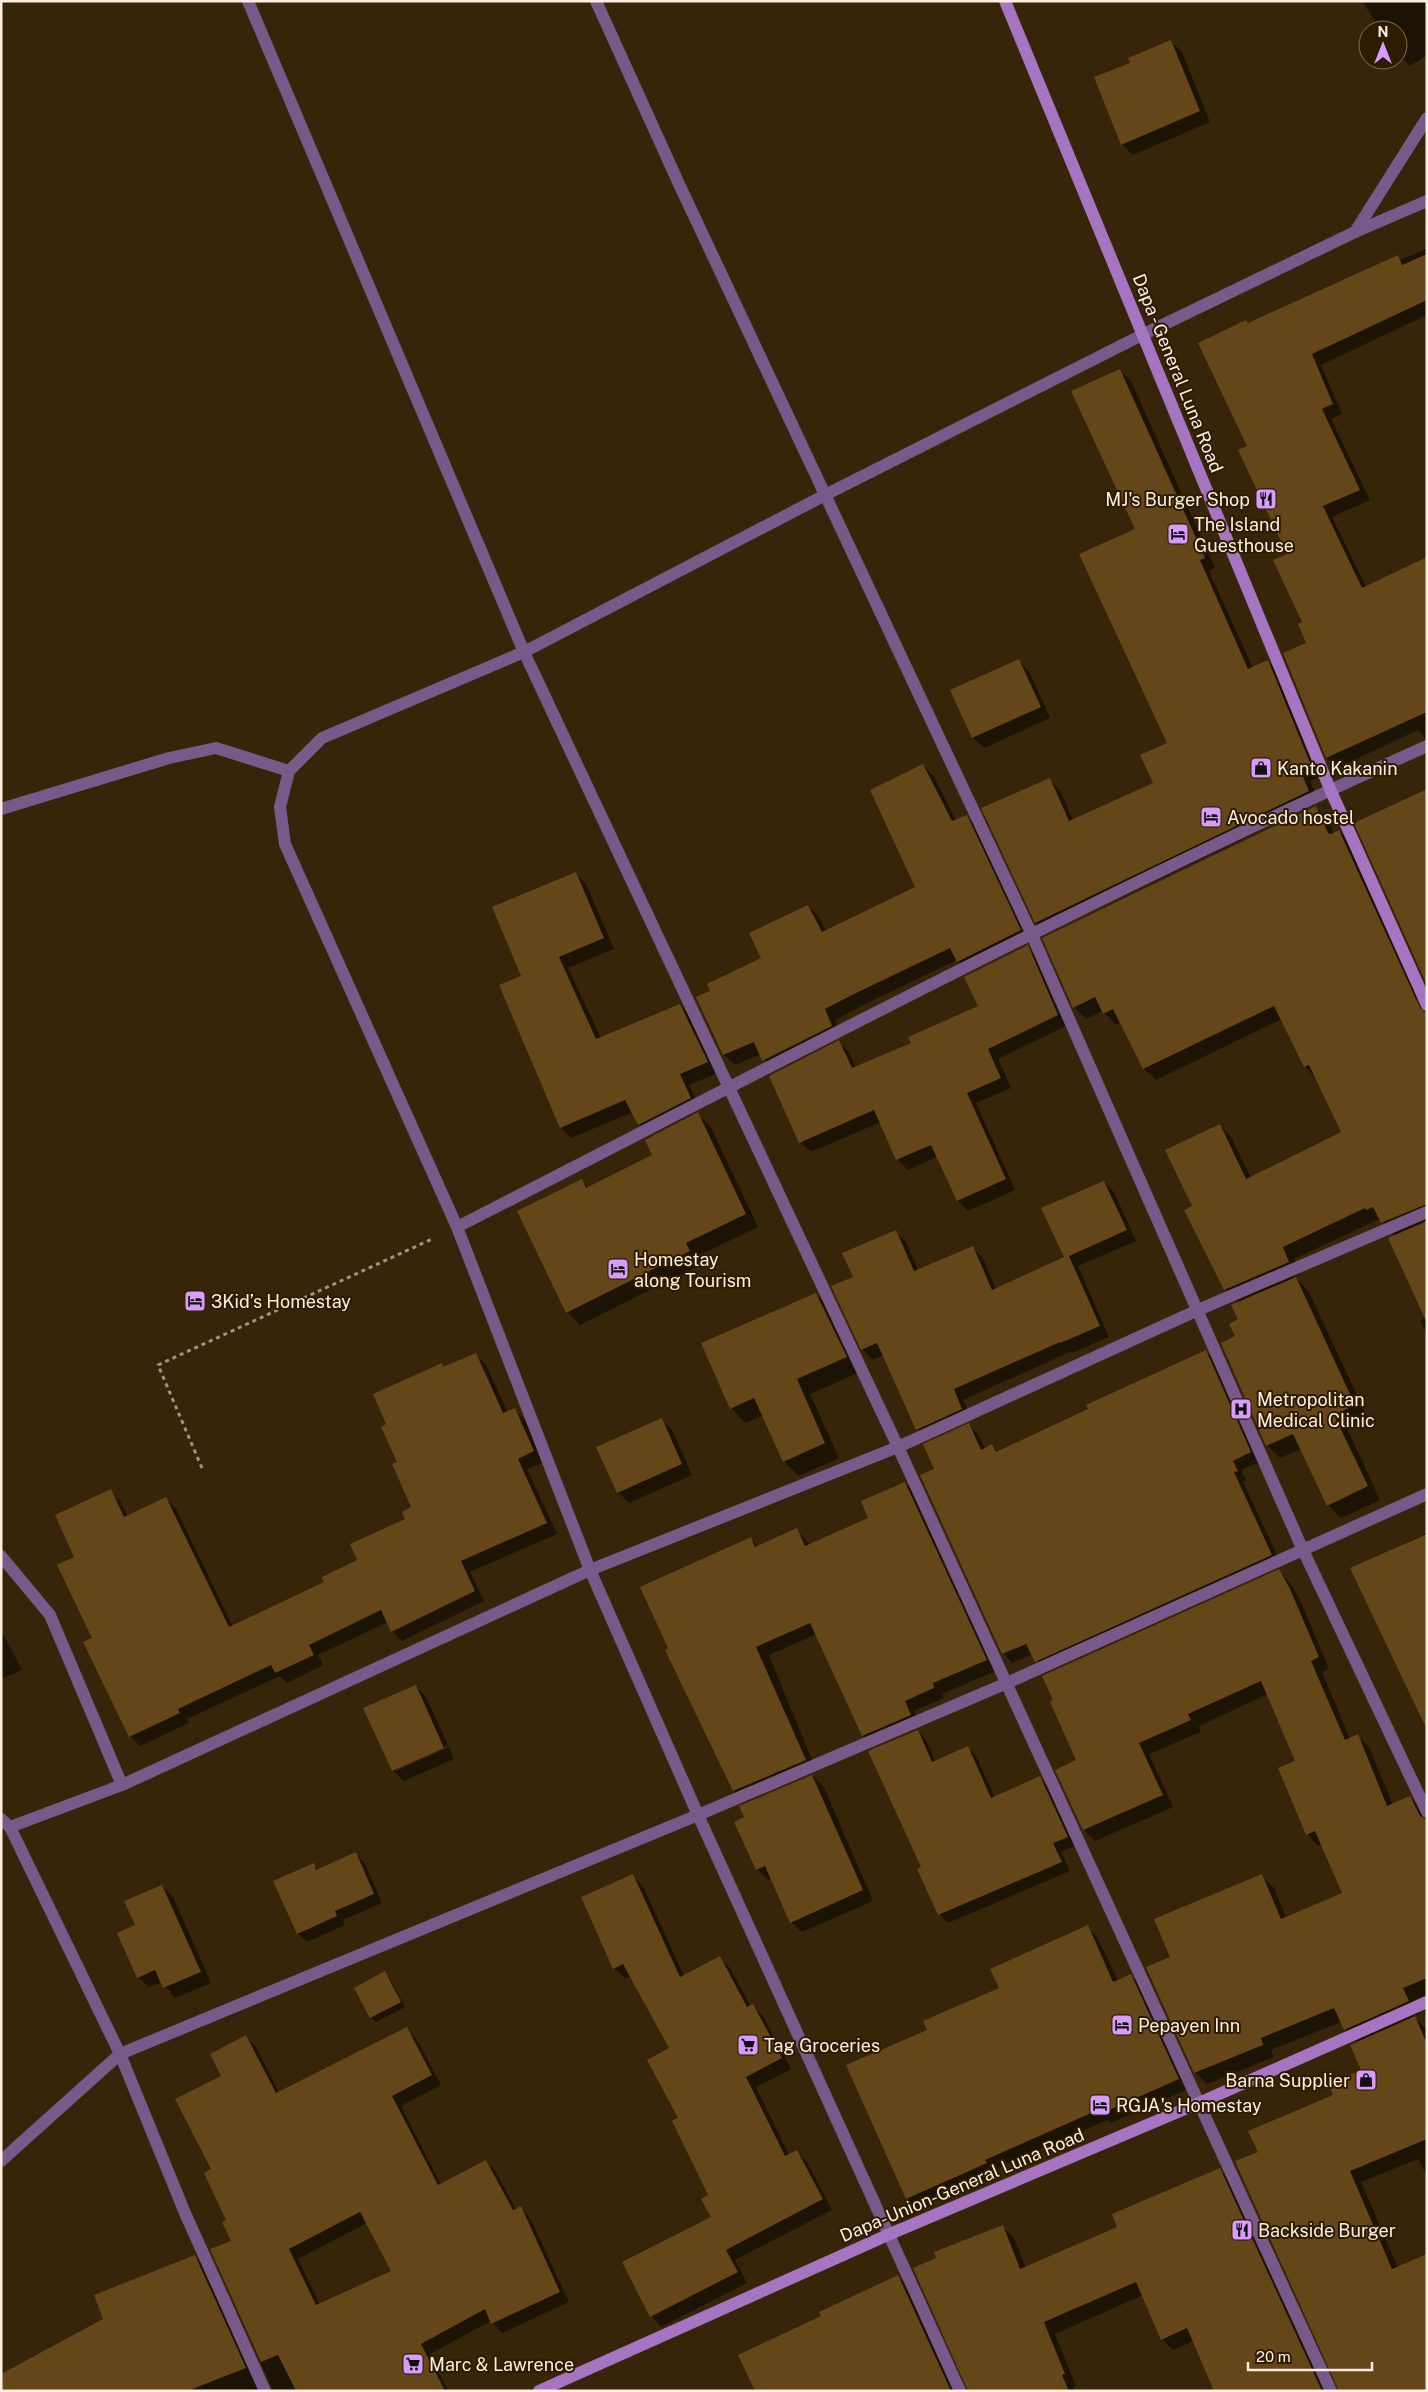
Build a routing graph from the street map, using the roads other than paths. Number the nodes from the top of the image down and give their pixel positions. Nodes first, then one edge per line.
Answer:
1 (248, 1) edge
2 (596, 1) edge
3 (1005, 1) edge
4 (1427, 118) edge
5 (1427, 201) edge
6 (1355, 232) junction
7 (1144, 334) junction
8 (827, 494) junction
9 (524, 652) junction
10 (1427, 746) edge
11 (289, 771) junction
12 (1330, 789) junction
13 (1, 808) edge
14 (1032, 935) junction
15 (1427, 1005) edge
16 (729, 1088) junction
17 (1427, 1212) edge
18 (457, 1227) junction
19 (1198, 1310) junction
20 (898, 1446) junction
21 (1427, 1494) edge
22 (1302, 1548) junction
23 (1, 1556) edge
24 (590, 1570) junction
25 (1007, 1684) junction
26 (122, 1785) junction
27 (1427, 1812) edge
28 (698, 1815) junction
29 (6, 1823) edge
30 (1427, 2002) edge
31 (120, 2054) junction
32 (1199, 2103) junction
33 (1, 2161) edge
34 (890, 2234) junction
35 (265, 2391) edge
36 (539, 2391) edge
37 (960, 2391) edge
38 (1330, 2391) edge

1 - 9 street
2 - 8 street
3 - 7 main road, Dapa - General Luna Road
4 - 6 street
5 - 6 street
6 - 7 street
7 - 8 street
7 - 12 main road, Dapa - General Luna Road
8 - 9 street
8 - 14 street
9 - 11 street
9 - 16 street
10 - 12 street
11 - 13 street
11 - 18 street
12 - 14 street
12 - 15 main road, Dapa - General Luna Road
14 - 16 street
14 - 19 street
16 - 18 street
16 - 20 street
17 - 19 street
18 - 24 street
19 - 20 street
19 - 22 street
20 - 24 street
20 - 25 street
21 - 22 street
22 - 25 street
22 - 27 street
23 - 26 street
24 - 26 street
24 - 28 street
25 - 28 street
25 - 32 street
26 - 29 street
28 - 31 street
28 - 34 street
29 - 31 street
30 - 32 main road, Dapa-Union-General Luna Road
31 - 33 street
31 - 35 street
32 - 34 main road, Dapa-Union-General Luna Road
32 - 38 street
34 - 36 main road, Dapa-Union-General Luna Road
34 - 37 street

